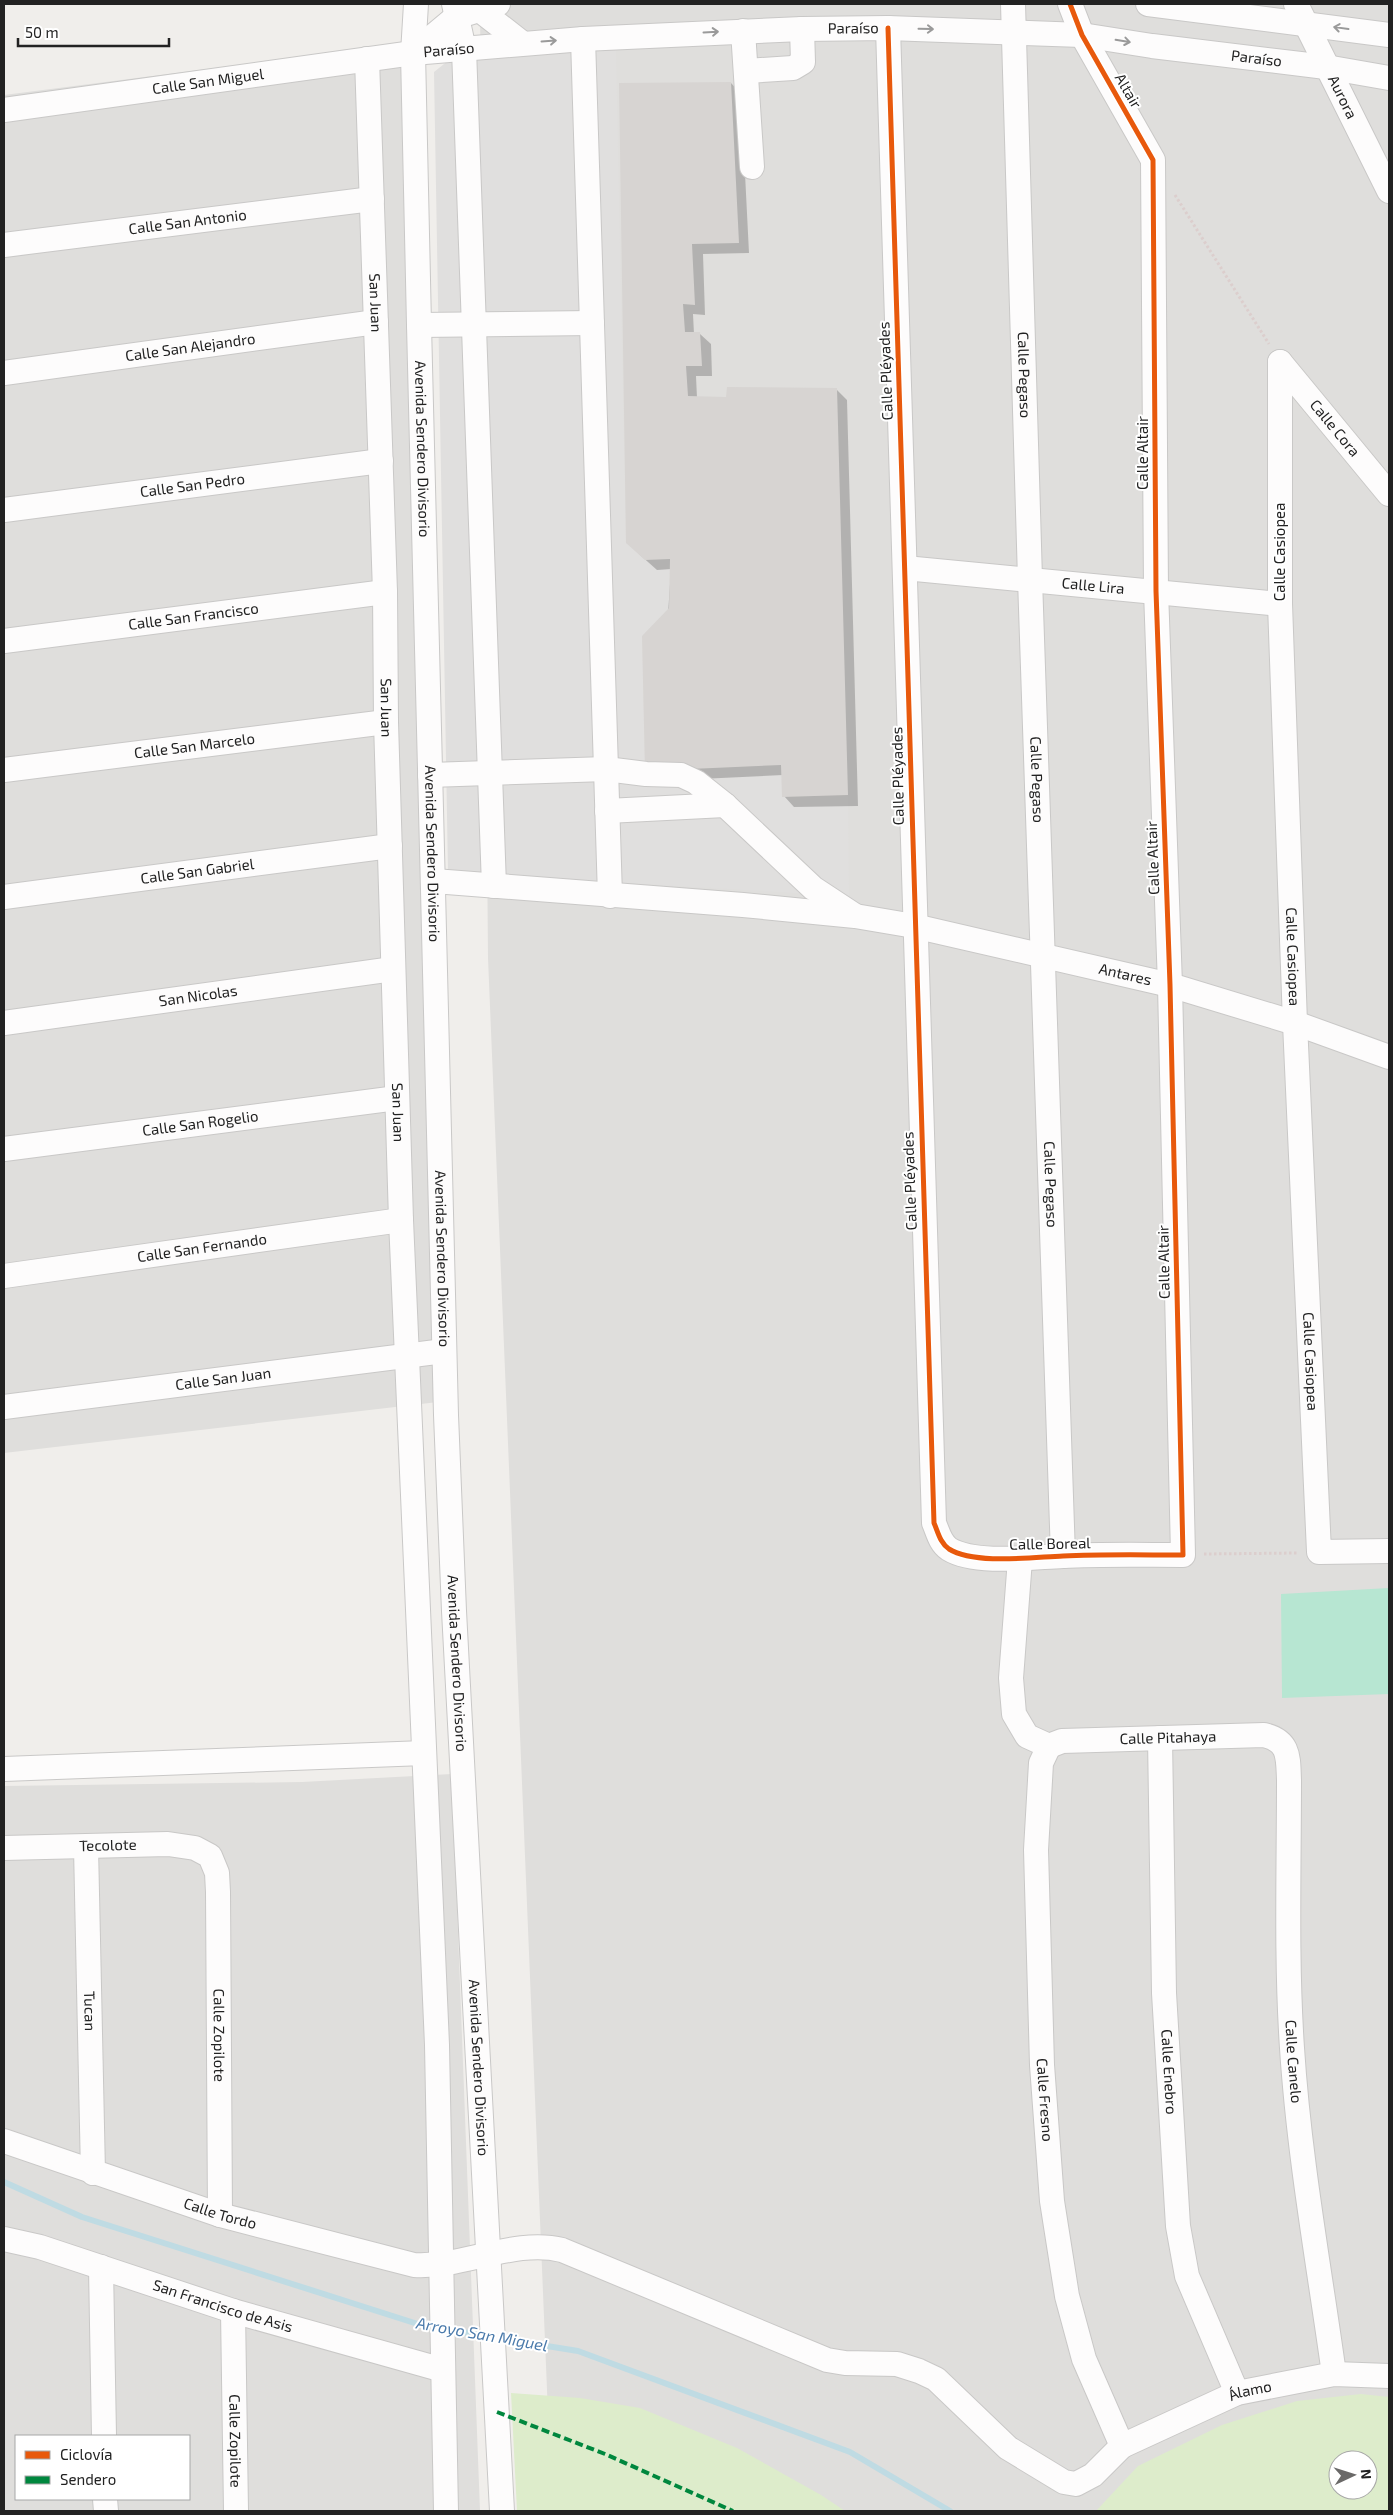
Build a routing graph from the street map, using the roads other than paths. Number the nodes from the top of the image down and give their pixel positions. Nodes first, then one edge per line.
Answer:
1 (416, 4) edge
2 (1013, 4) edge
3 (1070, 4) edge
4 (1148, 4) edge
5 (472, 7) edge
6 (1301, 14) edge
7 (888, 28) junction
8 (802, 29) junction
9 (744, 31) junction
10 (1014, 31) junction
11 (1082, 35) junction
12 (1389, 35) edge
13 (583, 39) junction
14 (522, 44) junction
15 (464, 49) junction
16 (414, 53) junction
17 (367, 59) junction
18 (1326, 67) junction
19 (746, 71) junction
20 (1389, 78) edge
21 (4, 110) edge
22 (1153, 160) joint
23 (752, 167) dead end
24 (1389, 191) edge
25 (372, 199) junction
26 (4, 245) edge
27 (376, 322) junction
28 (592, 323) junction
29 (474, 324) junction
30 (419, 325) junction
31 (1280, 362) joint
32 (4, 373) edge
33 (381, 462) junction
34 (1389, 494) edge
35 (4, 510) edge
36 (905, 568) junction
37 (1030, 579) junction
38 (1156, 591) junction
39 (385, 592) junction
40 (1280, 604) junction
41 (4, 641) edge
42 (386, 722) junction
43 (606, 769) junction
44 (4, 770) edge
45 (490, 773) junction
46 (430, 775) junction
47 (725, 805) junction
48 (607, 811) junction
49 (390, 846) junction
50 (434, 881) junction
51 (494, 886) junction
52 (610, 896) junction
53 (4, 897) edge
54 (855, 916) junction
55 (914, 926) junction
56 (1042, 954) junction
57 (392, 969) junction
58 (1170, 985) junction
59 (4, 1023) edge
60 (1295, 1023) junction
61 (1389, 1057) edge
62 (396, 1098) junction
63 (4, 1149) edge
64 (401, 1220) junction
65 (4, 1276) edge
66 (444, 1351) junction
67 (406, 1356) junction
68 (4, 1407) edge
69 (934, 1523) joint
70 (1389, 1550) edge
71 (1183, 1555) joint
72 (1063, 1556) junction
73 (1020, 1559) junction
74 (1160, 1738) junction
75 (1049, 1746) junction
76 (1284, 1746) joint
77 (424, 1753) junction
78 (4, 1769) edge
79 (86, 1847) junction
80 (4, 1848) edge
81 (210, 1856) joint
82 (4, 2141) edge
83 (93, 2173) junction
84 (220, 2215) junction
85 (4, 2239) edge
86 (490, 2256) junction
87 (101, 2267) junction
88 (440, 2270) junction
89 (233, 2311) junction
90 (443, 2365) junction
91 (1334, 2374) junction
92 (1389, 2376) edge
93 (1237, 2393) junction
94 (104, 2435) edge
95 (1122, 2446) junction
96 (1064, 2482) joint
97 (236, 2511) edge
98 (446, 2511) edge
99 (502, 2511) edge

1 - 16 street, Avenida Sendero Divisorio
2 - 10 street, Calle Pegaso
3 - 11 street
4 - 6 street
5 - 14 street
5 - 15 street
5 - 16 street, Paraíso
12 -> 6 street
6 - 18 street, Aurora
7 - 8 street, Paraíso
7 -> 10 street, Paraíso
7 - 36 street, Calle Pléyades
8 - 9 street, Paraíso
8 - 19 street
13 -> 9 street, Paraíso
9 - 19 street
10 - 11 street, Paraíso
10 - 37 street, Calle Pegaso
11 -> 18 street, Paraíso
11 - 22 street, Altair
14 -> 13 street, Paraíso
13 - 28 street
14 - 15 street, Paraíso
15 - 16 street, Paraíso
15 - 29 street
16 - 17 street, Calle San Miguel
16 - 30 street, Avenida Sendero Divisorio
17 - 21 street, Calle San Miguel
17 - 25 street, San Juan
18 - 20 street, Paraíso
18 - 24 street, Aurora
19 - 23 street
22 - 38 street, Calle Altair
25 - 26 street, Calle San Antonio
25 - 27 street, San Juan
27 - 32 street, Calle San Alejandro
27 - 33 street, San Juan
28 - 29 street
28 - 43 street
29 - 30 street
29 - 45 street
30 - 46 street, Avenida Sendero Divisorio
31 - 34 street, Calle Cora
31 - 40 street, Calle Casiopea
33 - 35 street, Calle San Pedro
33 - 39 street, San Juan
36 - 37 street, Calle Lira
36 - 55 street, Calle Pléyades
37 - 38 street, Calle Lira
37 - 56 street, Calle Pegaso
38 - 40 street, Calle Lira
38 - 58 street, Calle Altair
39 - 41 street, Calle San Francisco
39 - 42 street, San Juan
40 - 60 street, Calle Casiopea
42 - 44 street, Calle San Marcelo
42 - 49 street, San Juan
43 - 45 street
43 - 47 street
43 - 48 street
45 - 46 street
45 - 51 street
46 - 50 street, Avenida Sendero Divisorio
47 - 48 street
47 - 54 street
48 - 52 street
49 - 53 street, Calle San Gabriel
49 - 57 street, San Juan
50 - 51 street, Antares
50 - 66 street, Avenida Sendero Divisorio
51 - 52 street, Antares
52 - 54 street, Antares
54 - 55 street, Antares
55 - 56 street, Antares
55 - 69 street, Calle Pléyades
56 - 58 street, Antares
56 - 72 street, Calle Pegaso
57 - 59 street, San Nicolas
57 - 62 street, San Juan
58 - 60 street, Antares
58 - 71 street, Calle Altair
60 - 61 street, Antares
60 - 70 street, Calle Casiopea
62 - 63 street, Calle San Rogelio
62 - 64 street, San Juan
64 - 65 street, Calle San Fernando
64 - 67 street, San Juan
66 - 67 street, Calle San Juan
66 - 86 street, Avenida Sendero Divisorio
67 - 68 street, Calle San Juan
67 - 77 street
69 - 73 street, Calle Boreal
71 - 72 street, Calle Boreal
72 - 73 street, Calle Boreal
73 - 75 street
74 - 75 street, Calle Pitahaya
74 - 76 street, Calle Pitahaya
74 - 93 street, Calle Enebro
75 - 95 street, Calle Fresno
76 - 91 street, Calle Canelo
77 - 78 street
77 - 88 street
79 - 80 street, Tecolote
79 - 81 street, Tecolote
79 - 83 street, Tucan
81 - 84 street, Calle Zopilote
82 - 83 street, Calle Tordo
83 - 84 street, Calle Tordo
84 - 88 street, Calle Tordo
85 - 87 street, San Francisco de Asis
86 - 88 street, Calle Tordo
86 - 96 street, Calle Tordo
86 - 99 street, Avenida Sendero Divisorio
87 - 89 street, San Francisco de Asis
87 - 94 street
88 - 90 street
89 - 90 street, San Francisco de Asis
89 - 97 street, Calle Zopilote
90 - 98 street
91 - 92 street, Álamo
91 - 93 street, Álamo
93 - 95 street, Álamo
95 - 96 street, Álamo

